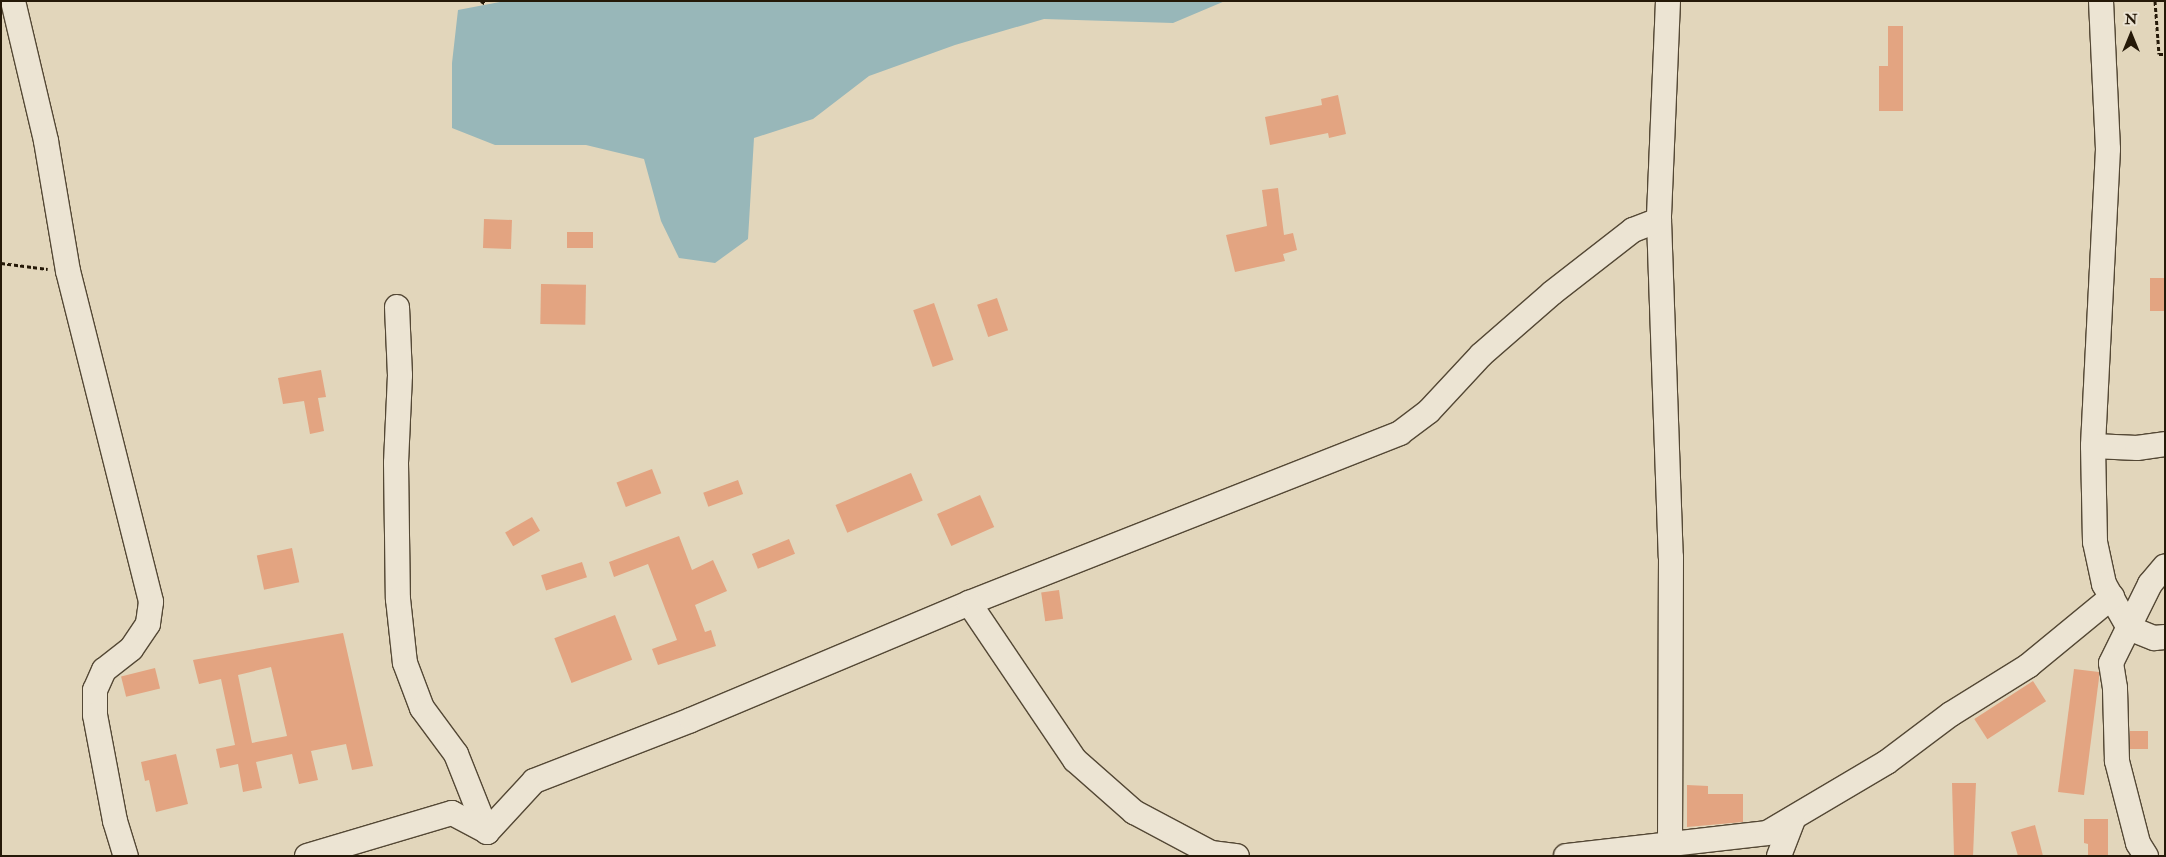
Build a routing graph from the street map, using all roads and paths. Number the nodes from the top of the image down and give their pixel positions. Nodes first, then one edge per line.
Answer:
1 (14, 1) edge
2 (481, 1) edge
3 (1668, 1) edge
4 (2101, 1) edge
5 (2155, 1) edge
6 (486, 4) dead end
7 (2165, 54) edge
8 (1659, 220) junction
9 (1, 263) edge
10 (68, 271) junction
11 (397, 307) dead end
12 (2165, 444) edge
13 (2093, 446) junction
14 (2165, 566) edge
15 (2112, 597) junction
16 (969, 603) junction
17 (2129, 628) junction
18 (2165, 637) edge
19 (1793, 820) junction
20 (487, 832) junction
21 (1670, 843) junction
22 (126, 856) edge
23 (307, 856) edge
24 (1237, 856) edge
25 (1566, 856) edge
26 (1779, 856) edge
27 (2146, 856) edge

1 - 10 street
2 - 6 path
3 - 8 street
4 - 13 street
5 - 7 path
8 - 16 street
8 - 21 street
9 - 10 path
10 - 22 street
11 - 20 street
12 - 13 street
13 - 15 street
14 - 17 street
15 - 17 street
15 - 19 street
16 - 20 street
16 - 24 street
17 - 18 street
17 - 27 street
19 - 21 street
19 - 26 street
20 - 23 street
21 - 25 street

